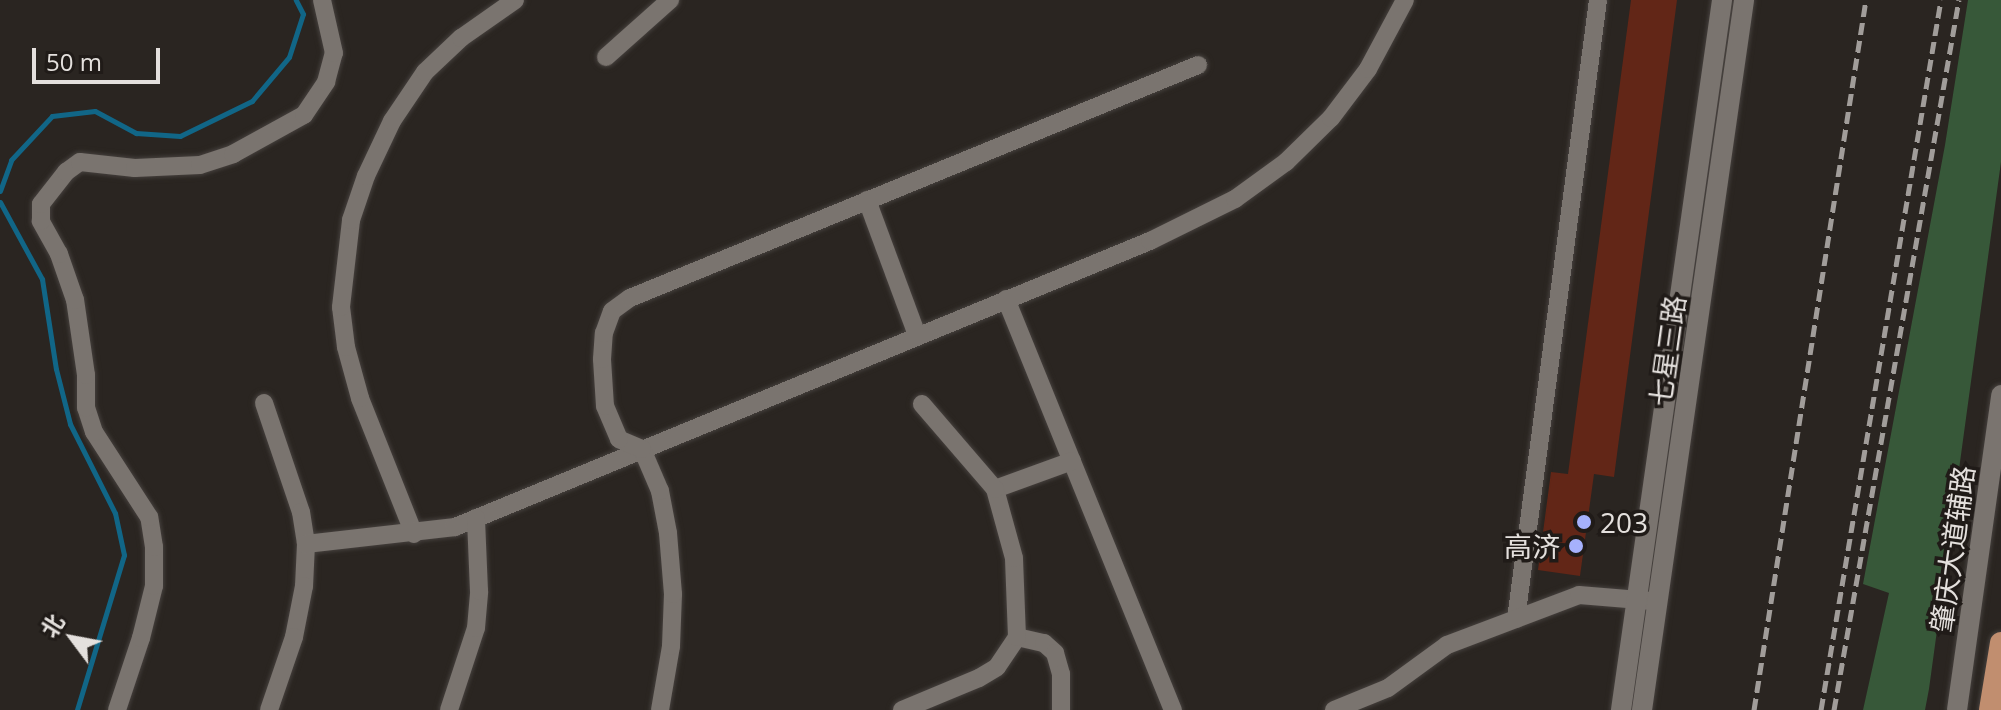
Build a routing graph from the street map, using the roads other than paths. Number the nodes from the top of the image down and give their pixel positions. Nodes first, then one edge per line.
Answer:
1 (322, 0) edge
2 (515, 0) edge
3 (670, 0) edge
4 (1405, 0) edge
5 (1598, 0) edge
6 (1722, 0) edge
7 (1744, 0) edge
8 (606, 57) dead end
9 (1198, 65) dead end
10 (867, 200) junction
11 (1006, 299) junction
12 (917, 335) junction
13 (2001, 395) edge
14 (264, 403) dead end
15 (922, 404) dead end
16 (642, 449) junction
17 (1072, 461) junction
18 (995, 489) junction
19 (476, 518) junction
20 (414, 534) junction
21 (306, 544) junction
22 (1649, 600) junction
23 (1516, 619) junction
24 (1017, 637) junction
25 (2001, 643) edge
26 (117, 710) edge
27 (269, 710) edge
28 (449, 710) edge
29 (660, 710) edge
30 (902, 710) edge
31 (1061, 710) edge
32 (1173, 710) edge
33 (1334, 710) edge
34 (1621, 710) edge
35 (1642, 710) edge
36 (1957, 710) edge
37 (1990, 710) edge

1 - 26 street
2 - 20 street
3 - 8 street
4 - 11 street
5 - 23 street
6 - 22 street, 七星三路
7 - 22 street, 七星三路
9 - 10 street
10 - 12 street
10 - 16 street
11 - 12 street
11 - 17 street
12 - 16 street
13 - 36 street, 肇庆大道辅路
14 - 21 street
15 - 18 street
16 - 19 street
16 - 29 street
17 - 18 street
17 - 32 street
18 - 24 street
19 - 20 street
19 - 28 street
20 - 21 street
21 - 27 street
22 - 23 street
22 - 34 street, 七星三路
22 - 35 street, 七星三路
23 - 33 street
24 - 30 street
24 - 31 street
25 - 37 highway

